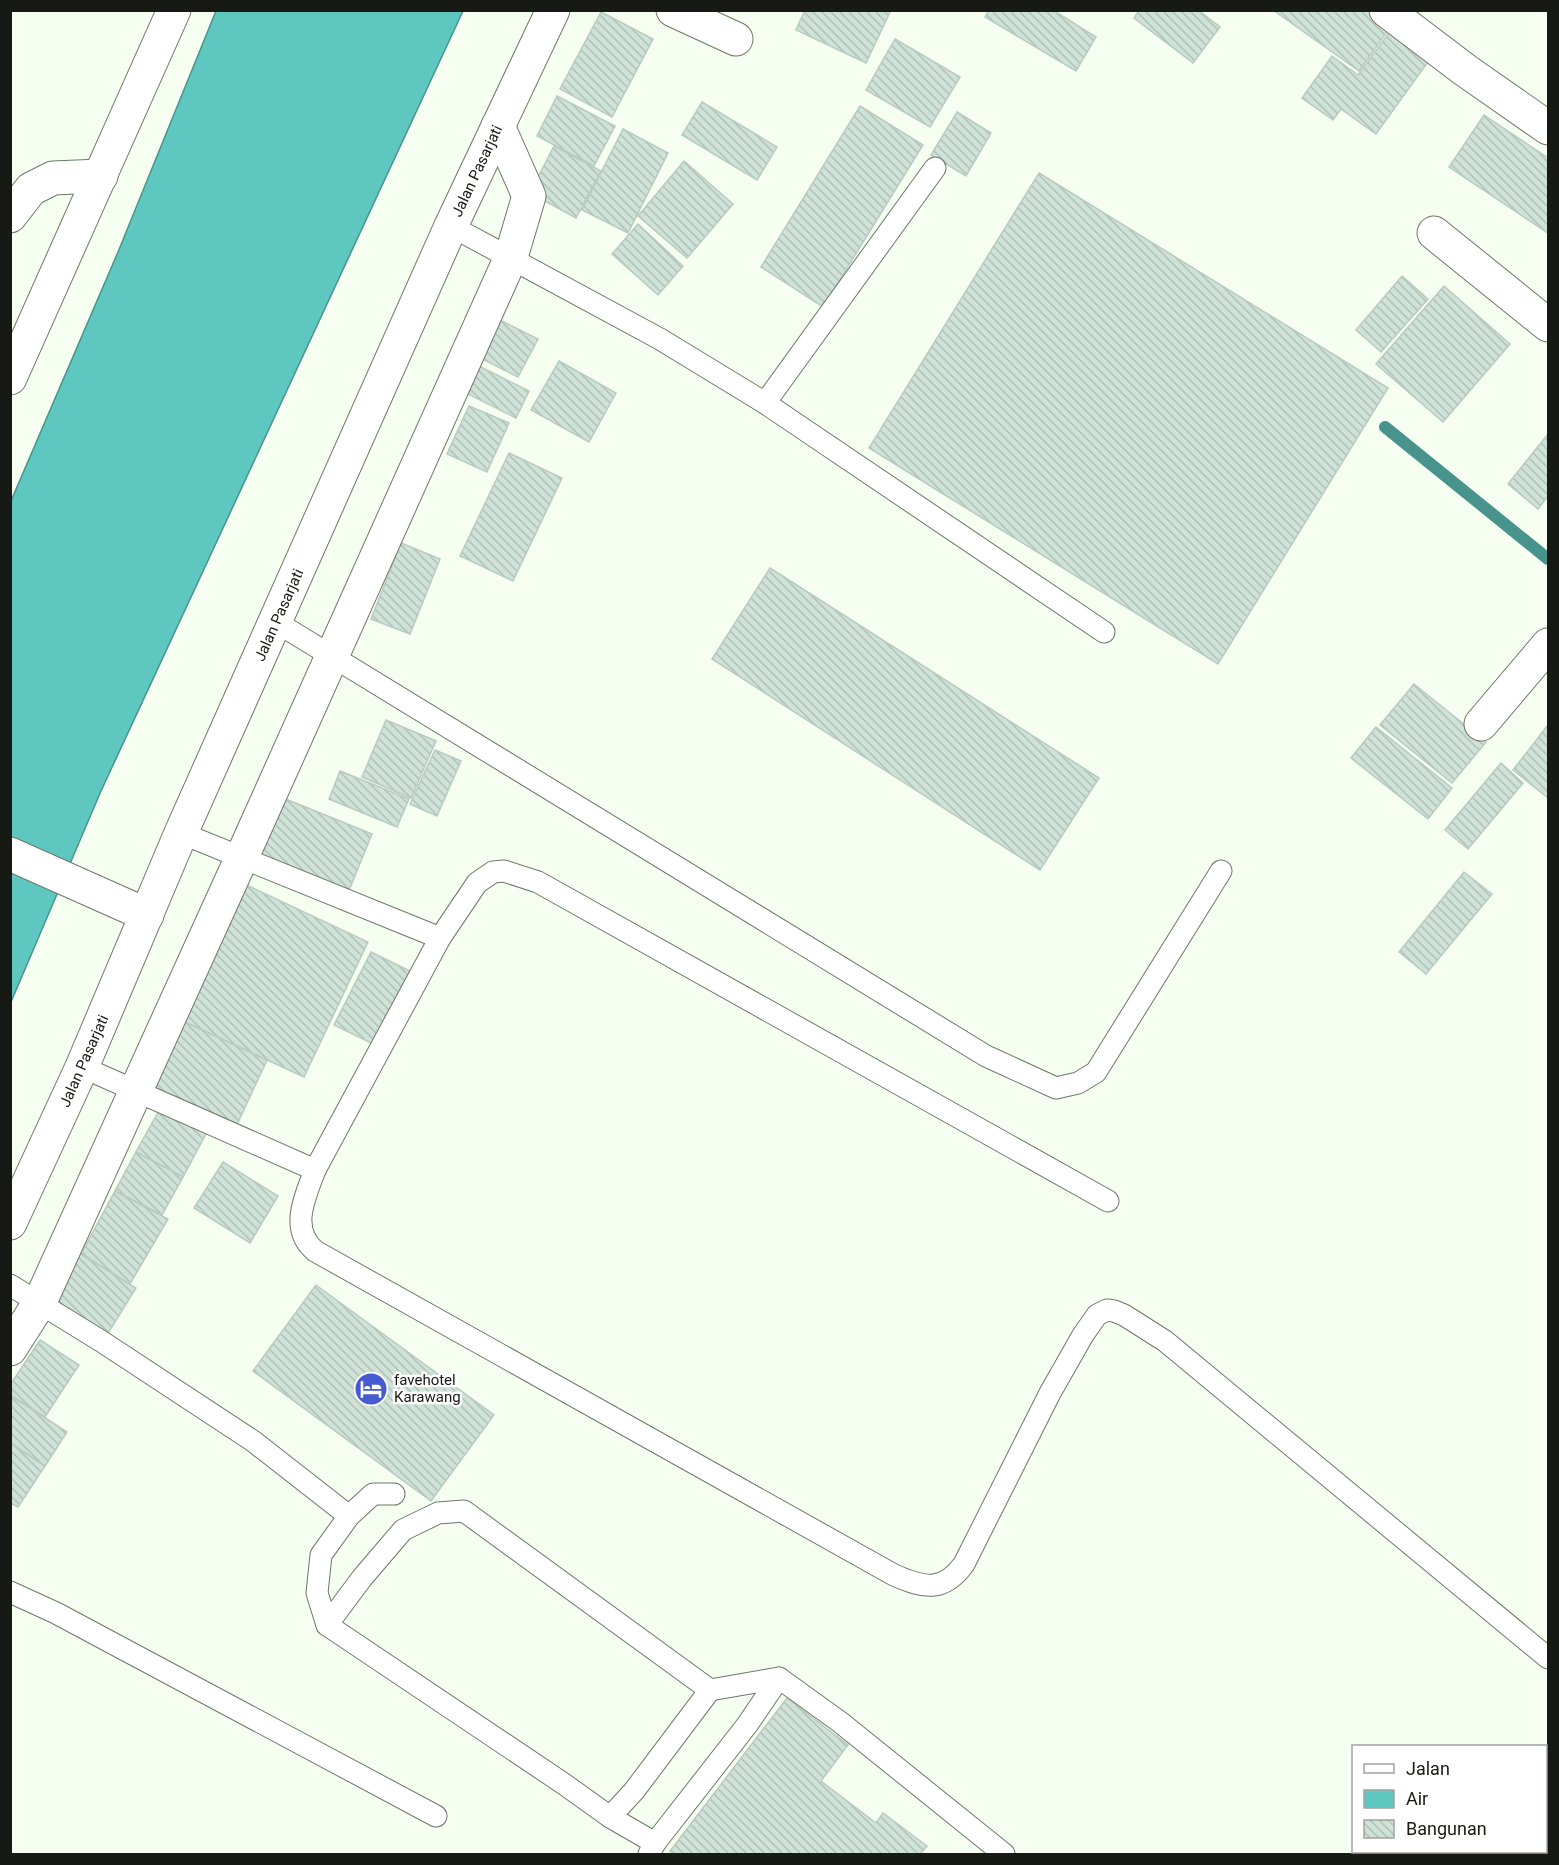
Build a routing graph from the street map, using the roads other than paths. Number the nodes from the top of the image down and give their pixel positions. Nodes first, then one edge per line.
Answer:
1 (174, 10) edge
2 (553, 10) edge
3 (673, 10) edge
4 (1386, 10) edge
5 (736, 39) dead end
6 (498, 126) junction
7 (1548, 128) edge
8 (935, 168) dead end
9 (101, 176) junction
10 (10, 216) edge
11 (451, 226) junction
12 (1434, 232) dead end
13 (511, 258) junction
14 (1548, 325) edge
15 (10, 378) edge
16 (765, 403) junction
17 (276, 622) junction
18 (1104, 632) dead end
19 (1548, 645) edge
20 (332, 655) junction
21 (1481, 724) dead end
22 (181, 833) junction
23 (10, 854) edge
24 (242, 857) junction
25 (1221, 871) dead end
26 (147, 915) junction
27 (440, 938) junction
28 (82, 1067) junction
29 (137, 1090) junction
30 (315, 1170) junction
31 (1108, 1201) dead end
32 (10, 1223) edge
33 (10, 1285) edge
34 (40, 1302) junction
35 (10, 1349) edge
36 (394, 1494) dead end
37 (349, 1516) junction
38 (10, 1593) edge
39 (327, 1625) junction
40 (1548, 1658) edge
41 (779, 1678) junction
42 (710, 1690) junction
43 (436, 1816) dead end
44 (610, 1817) junction
45 (652, 1849) edge
46 (1004, 1854) edge

1 - 9 street
2 - 6 street, Jalan Pasarjati
3 - 5 street
4 - 7 street
6 - 11 street, Jalan Pasarjati
6 - 13 street
8 - 16 lane
9 - 10 street
9 - 15 street
11 - 13 lane
11 - 17 street, Jalan Pasarjati
12 - 14 street
13 - 16 lane
13 - 20 street
16 - 18 lane
17 - 20 lane
17 - 22 street, Jalan Pasarjati
19 - 21 street
20 - 24 street
20 - 25 lane
22 - 24 lane
22 - 26 street, Jalan Pasarjati
23 - 26 street
24 - 27 lane
24 - 29 street
26 - 28 street, Jalan Pasarjati
27 - 30 lane
27 - 31 lane
28 - 29 lane
28 - 32 street, Jalan Pasarjati
29 - 30 lane
29 - 34 street
30 - 40 lane
33 - 34 lane
34 - 35 street
34 - 37 lane
36 - 37 lane
37 - 39 lane
38 - 43 lane
39 - 42 lane
39 - 44 lane
41 - 42 lane
41 - 45 lane
41 - 46 lane
42 - 44 lane
44 - 45 lane

